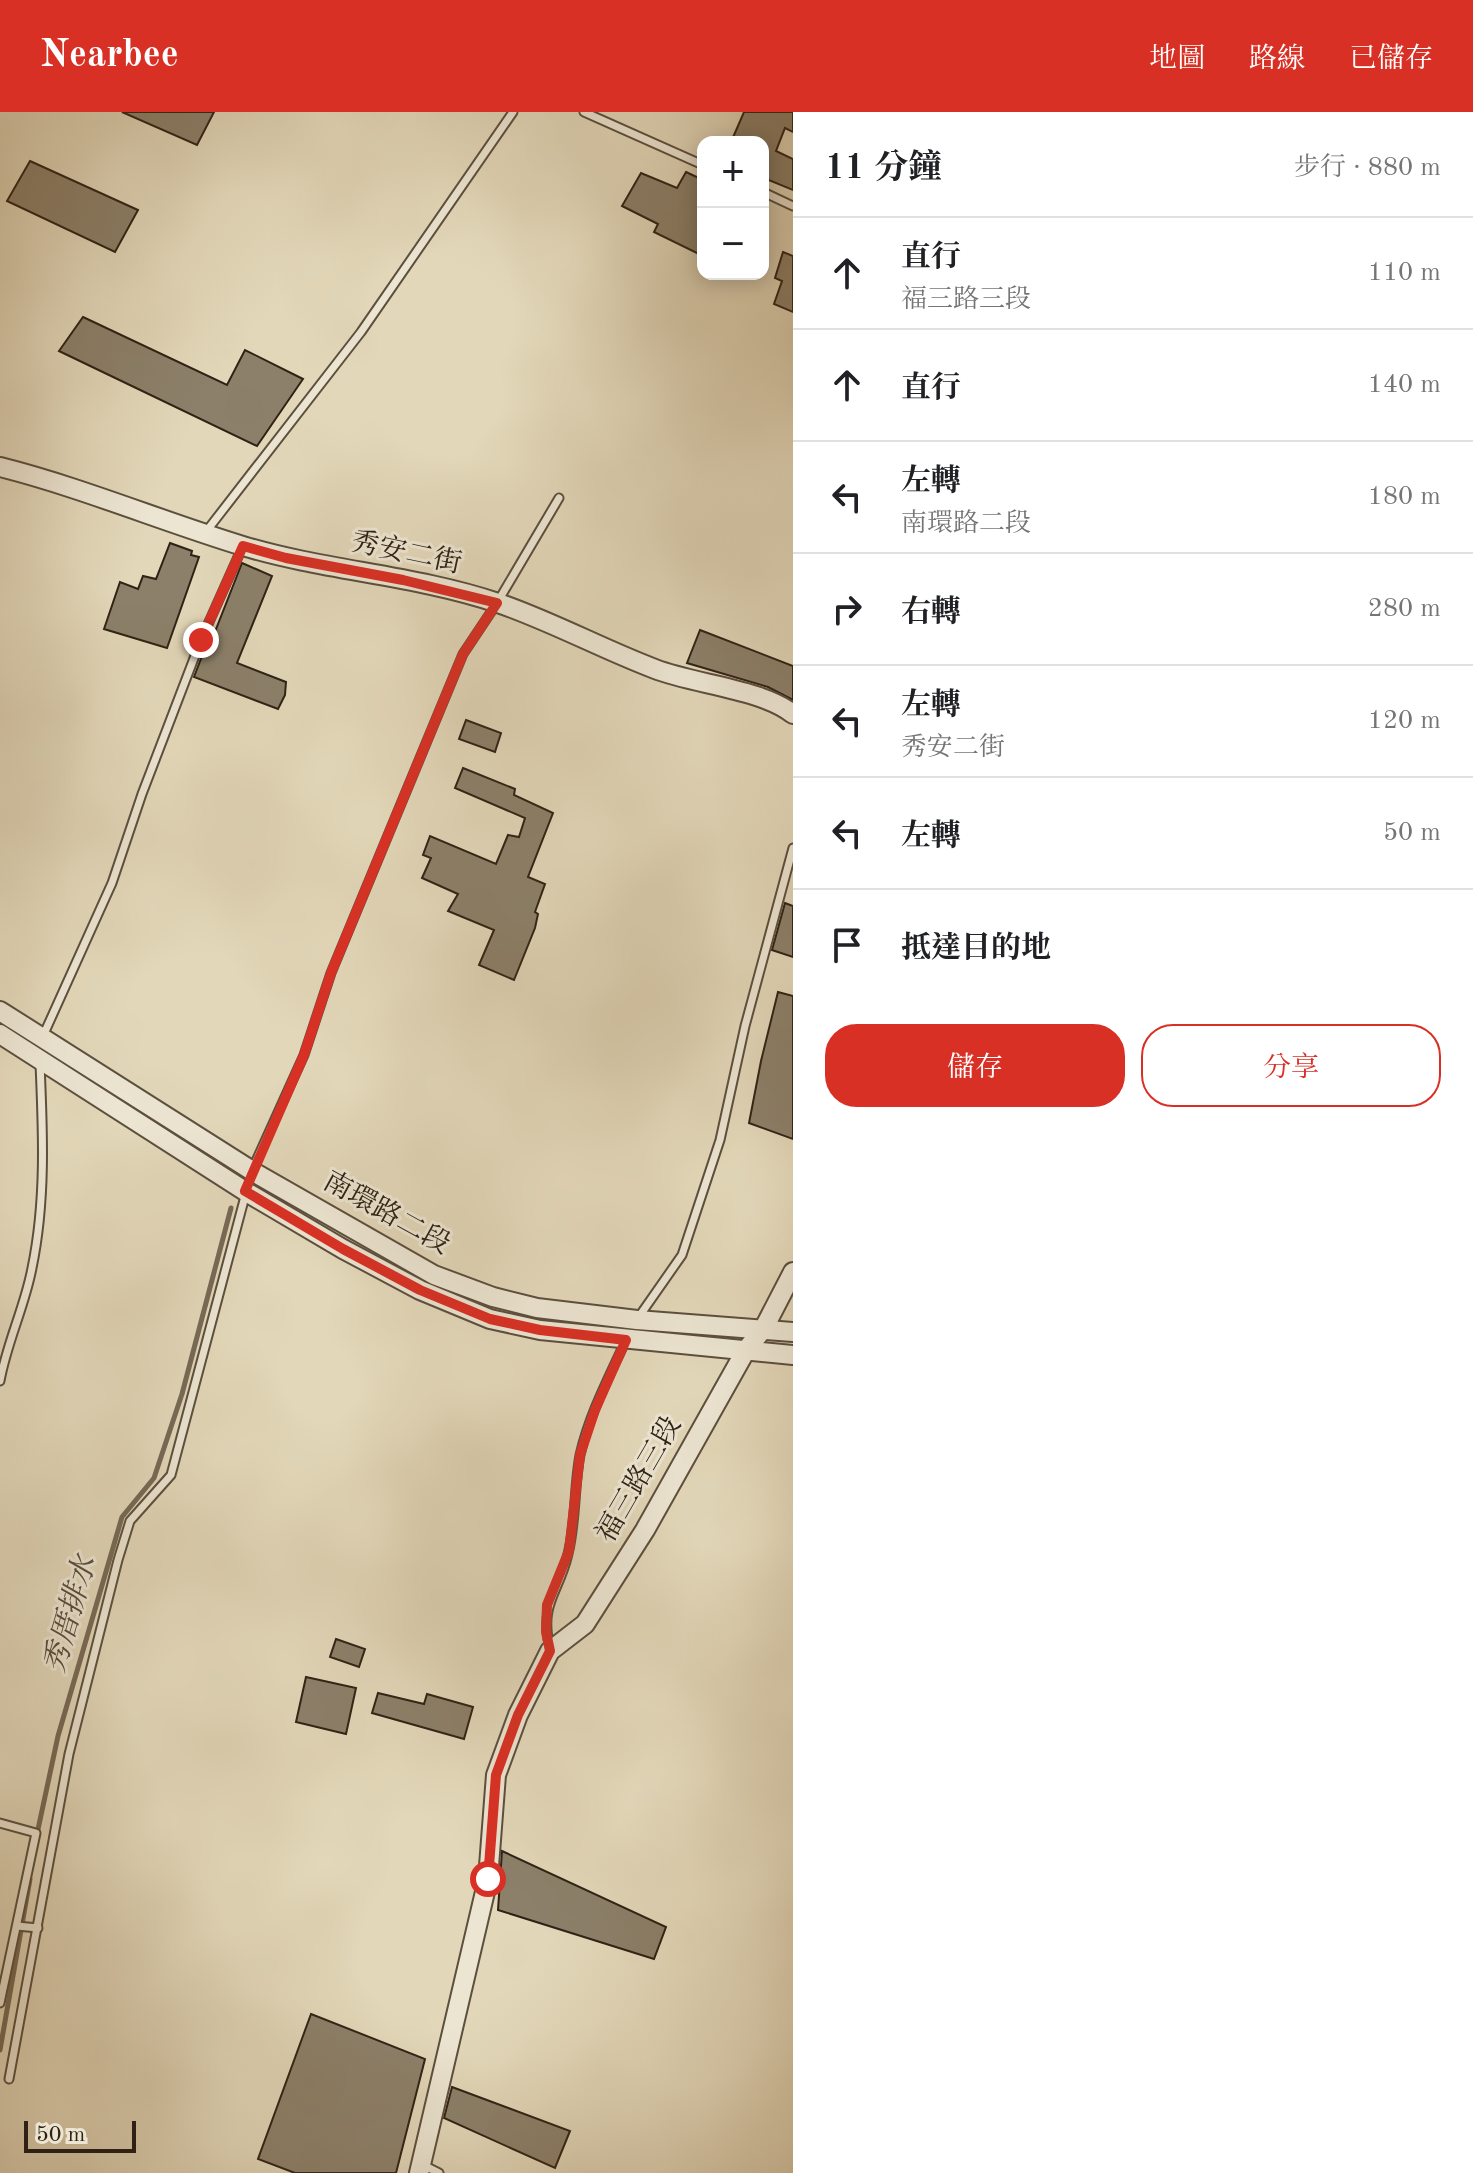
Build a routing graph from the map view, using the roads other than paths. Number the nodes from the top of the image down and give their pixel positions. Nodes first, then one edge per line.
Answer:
1 (513, 112) edge
2 (584, 112) edge
3 (697, 162) edge
4 (769, 195) edge
5 (793, 206) edge
6 (0, 467) edge
7 (559, 498) dead end
8 (205, 533) junction
9 (243, 546) junction
10 (497, 603) junction
11 (793, 714) edge
12 (793, 848) edge
13 (0, 1011) edge
14 (0, 1034) edge
15 (43, 1036) junction
16 (40, 1059) junction
17 (252, 1170) junction
18 (245, 1191) junction
19 (793, 1272) edge
20 (637, 1320) junction
21 (764, 1328) junction
22 (793, 1332) edge
23 (626, 1340) junction
24 (746, 1350) junction
25 (793, 1355) edge
26 (0, 1381) edge
27 (550, 1651) junction
28 (0, 1823) edge
29 (17, 1926) junction
30 (38, 1928) junction
31 (0, 2003) edge
32 (9, 2079) dead end
33 (427, 2170) edge

1 - 8 lane
2 - 3 lane
4 - 5 lane
6 - 8 street, 秀安二街
7 - 10 lane
8 - 9 street, 秀安二街
9 - 10 street, 秀安二街
9 - 15 lane
10 - 11 street, 秀安二街
10 - 17 lane
12 - 20 lane
13 - 15 street, 南環路二段
14 - 16 street, 南環路二段
15 - 16 lane
15 - 17 street, 南環路二段
16 - 18 street, 南環路二段
16 - 26 lane
17 - 18 lane
17 - 20 street, 南環路二段
18 - 23 street, 南環路二段
18 - 30 lane
19 - 21 street, 福三路三段
20 - 21 street, 南環路二段
20 - 23 lane
21 - 22 street, 南環路二段
21 - 24 street, 福三路三段
23 - 24 street, 南環路二段
23 - 27 lane
24 - 25 street, 南環路二段
24 - 27 street, 福三路三段
27 - 33 street, 福三路三段
28 - 29 lane
29 - 30 lane
29 - 31 lane
30 - 32 lane

